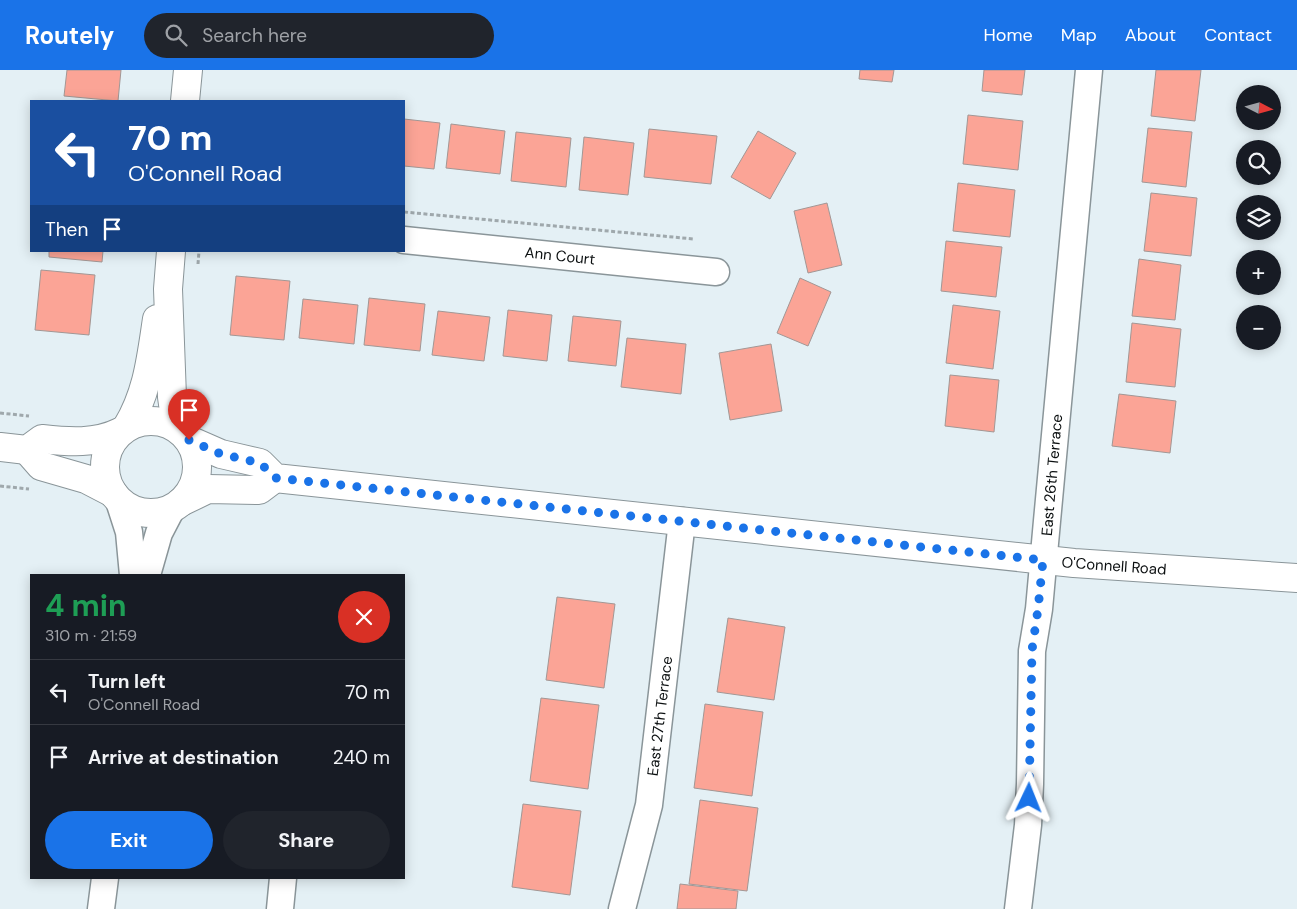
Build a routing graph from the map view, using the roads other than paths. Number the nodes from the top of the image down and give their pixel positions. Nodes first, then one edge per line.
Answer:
1 (188, 70) edge
2 (1089, 70) edge
3 (185, 100) edge
4 (405, 240) edge
5 (171, 252) edge
6 (716, 272) dead end
7 (168, 289) junction
8 (124, 430) junction
9 (186, 437) junction
10 (0, 447) edge
11 (27, 450) junction
12 (276, 478) junction
13 (116, 497) junction
14 (176, 505) junction
15 (682, 521) junction
16 (1043, 560) junction
17 (133, 574) edge
18 (147, 574) edge
19 (1297, 578) edge
20 (105, 879) edge
21 (283, 879) edge
22 (101, 909) edge
23 (280, 909) edge
24 (622, 909) edge
25 (1018, 909) edge

1 - 3 street
2 - 16 street, East 26th Terrace
4 - 6 street, Ann Court
5 - 7 street
7 - 8 street
7 - 9 street
8 - 9 street
8 - 11 street
8 - 13 street
9 - 12 street
9 - 14 street
10 - 11 street
11 - 13 street
12 - 14 street
12 - 15 street, O'Connell Road
13 - 14 street
13 - 17 street
14 - 18 street
15 - 16 street, O'Connell Road
15 - 24 street, East 27th Terrace
16 - 19 street, O'Connell Road
16 - 25 street, East 26th Terrace
20 - 22 street
21 - 23 street

